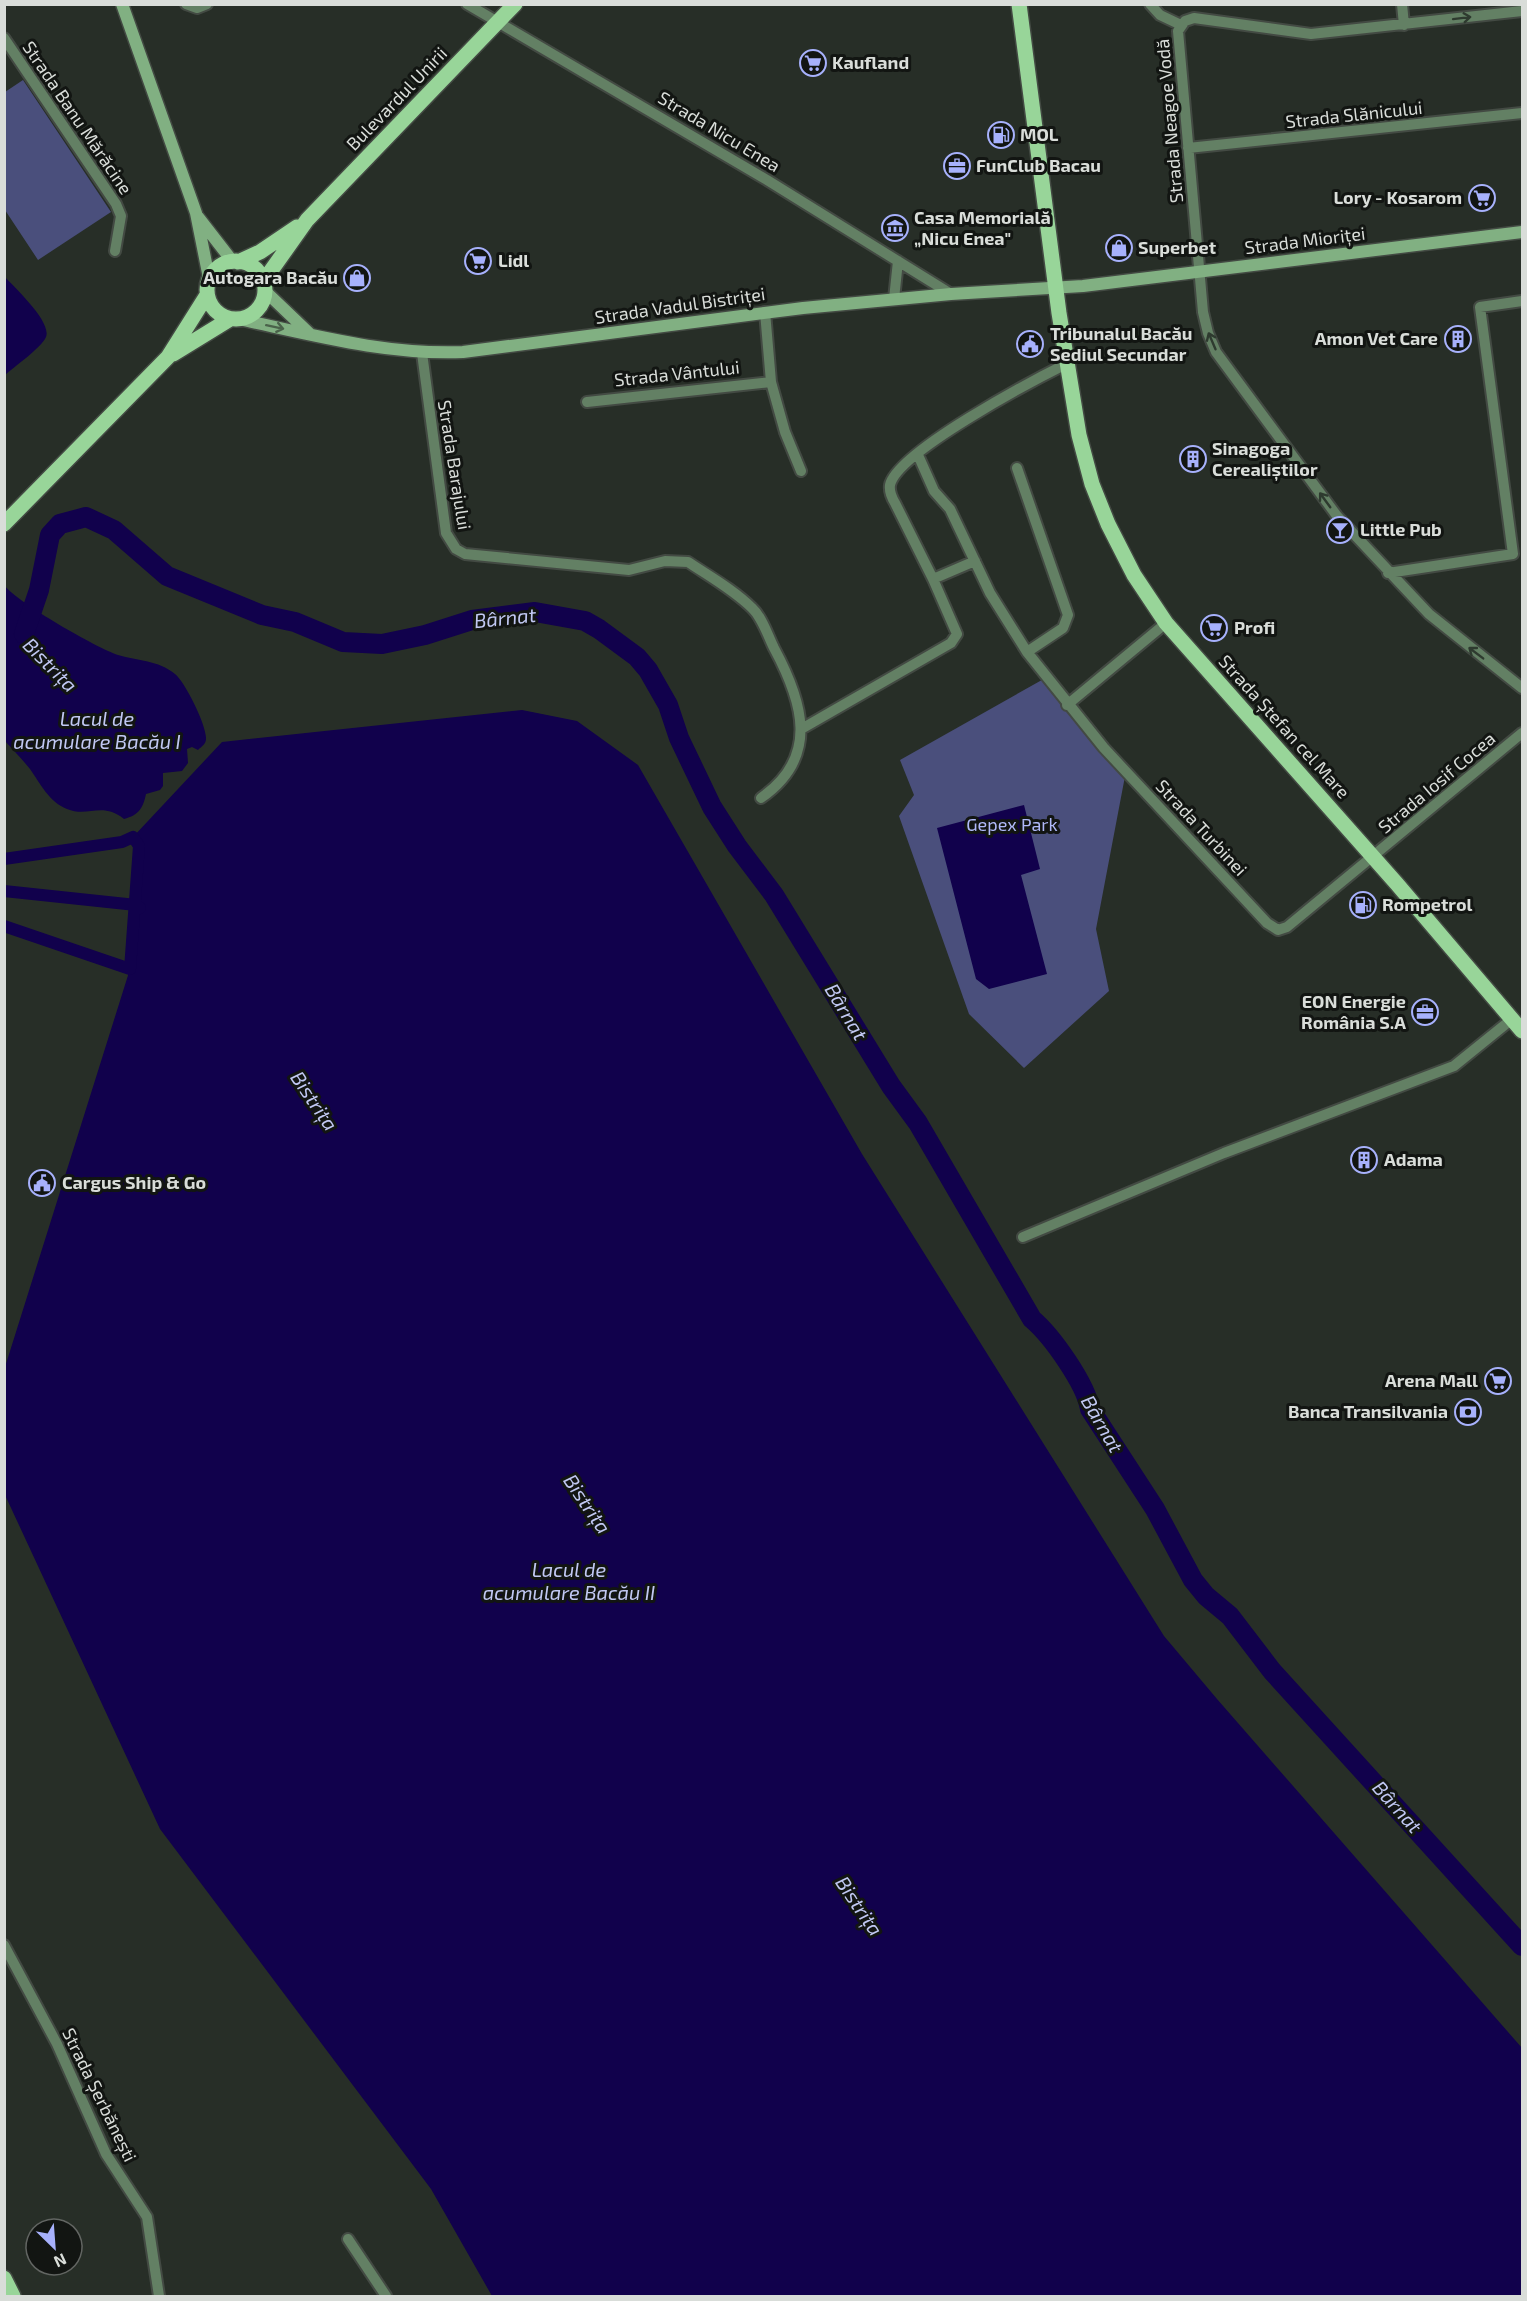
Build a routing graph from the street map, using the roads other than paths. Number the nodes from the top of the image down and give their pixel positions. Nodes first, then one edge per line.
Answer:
1 (122, 4) edge
2 (186, 4) edge
3 (207, 4) edge
4 (466, 4) edge
5 (515, 4) edge
6 (1150, 4) edge
7 (1402, 4) edge
8 (1020, 5) edge
9 (1522, 11) edge
10 (498, 23) junction
11 (1181, 25) junction
12 (1404, 25) junction
13 (4, 38) edge
14 (1522, 113) edge
15 (1188, 148) junction
16 (196, 213) junction
17 (307, 220) junction
18 (1522, 232) edge
19 (115, 251) dead end
20 (898, 261) junction
21 (235, 262) junction
22 (1200, 272) junction
23 (209, 278) junction
24 (264, 286) junction
25 (1056, 288) junction
26 (951, 294) junction
27 (207, 295) junction
28 (894, 299) junction
29 (1522, 302) edge
30 (765, 312) junction
31 (234, 319) junction
32 (311, 335) junction
33 (422, 353) junction
34 (168, 357) junction
35 (1066, 364) junction
36 (771, 382) junction
37 (587, 402) dead end
38 (918, 455) junction
39 (1017, 468) dead end
40 (801, 471) dead end
41 (4, 524) edge
42 (975, 561) junction
43 (1388, 573) junction
44 (933, 579) junction
45 (1166, 623) junction
46 (1027, 652) junction
47 (1522, 688) edge
48 (1067, 705) junction
49 (803, 728) junction
50 (1522, 733) edge
51 (761, 798) dead end
52 (1374, 858) junction
53 (1517, 1025) edge
54 (1023, 1237) dead end
55 (4, 1945) edge
56 (348, 2239) dead end
57 (4, 2278) edge
58 (13, 2296) edge
59 (159, 2296) edge
60 (386, 2296) edge

1 - 16 main road
2 - 3 street
4 - 10 street, Strada Nicu Enea
5 - 10 main road, Bulevardul Unirii
6 - 11 street
7 - 12 street
8 - 25 main road, Strada Ștefan cel Mare
12 -> 9 street, Strada Neagoe Vodă
10 - 17 main road, Bulevardul Unirii
10 - 20 street, Strada Nicu Enea
11 - 12 street, Strada Neagoe Vodă
11 - 15 street, Strada Neagoe Vodă
13 - 19 street, Strada Banu Mărăcine
14 - 15 street, Strada Slănicului
15 - 22 street, Strada Neagoe Vodă
16 - 21 main road
16 - 23 main road
17 - 21 main road, Bulevardul Unirii
17 - 24 main road, Bulevardul Unirii
18 - 22 main road, Strada Mioriței
20 - 26 street, Strada Nicu Enea
20 - 28 street
21 - 23 main road
21 - 24 main road
22 - 25 main road, Strada Mioriței
43 -> 22 street, Strada Neagoe Vodă
23 - 27 main road
24 - 31 main road
24 - 32 main road
25 - 26 main road, Strada Vadul Bistriței
25 - 35 main road, Strada Ștefan cel Mare
26 - 28 main road, Strada Vadul Bistriței
27 - 31 main road
27 - 34 main road
28 - 30 main road, Strada Vadul Bistriței
29 - 43 street
30 - 33 main road, Strada Vadul Bistriței
30 - 36 street
31 -> 32 main road, Strada Vadul Bistriței
31 - 34 main road
32 - 33 main road, Strada Vadul Bistriței
33 - 49 street, Strada Barajului
34 - 41 main road
35 - 38 street
35 - 45 main road, Strada Ștefan cel Mare
36 - 37 street, Strada Vântului
36 - 40 street
38 - 42 street, Strada Turbinei
38 - 44 street
39 - 46 street
42 - 44 street
42 - 46 street, Strada Turbinei
47 -> 43 street, Strada Neagoe Vodă
44 - 49 street
45 - 48 street
45 - 52 main road, Strada Ștefan cel Mare
46 - 48 street, Strada Turbinei
48 - 52 street, Strada Turbinei
49 - 51 street
50 - 52 street, Strada Iosif Cocea
52 - 53 main road, Strada Ștefan cel Mare
53 - 54 street, Strada Ștefan cel Mare
55 - 59 street, Strada Șerbănești
56 - 60 street
57 - 58 main road

